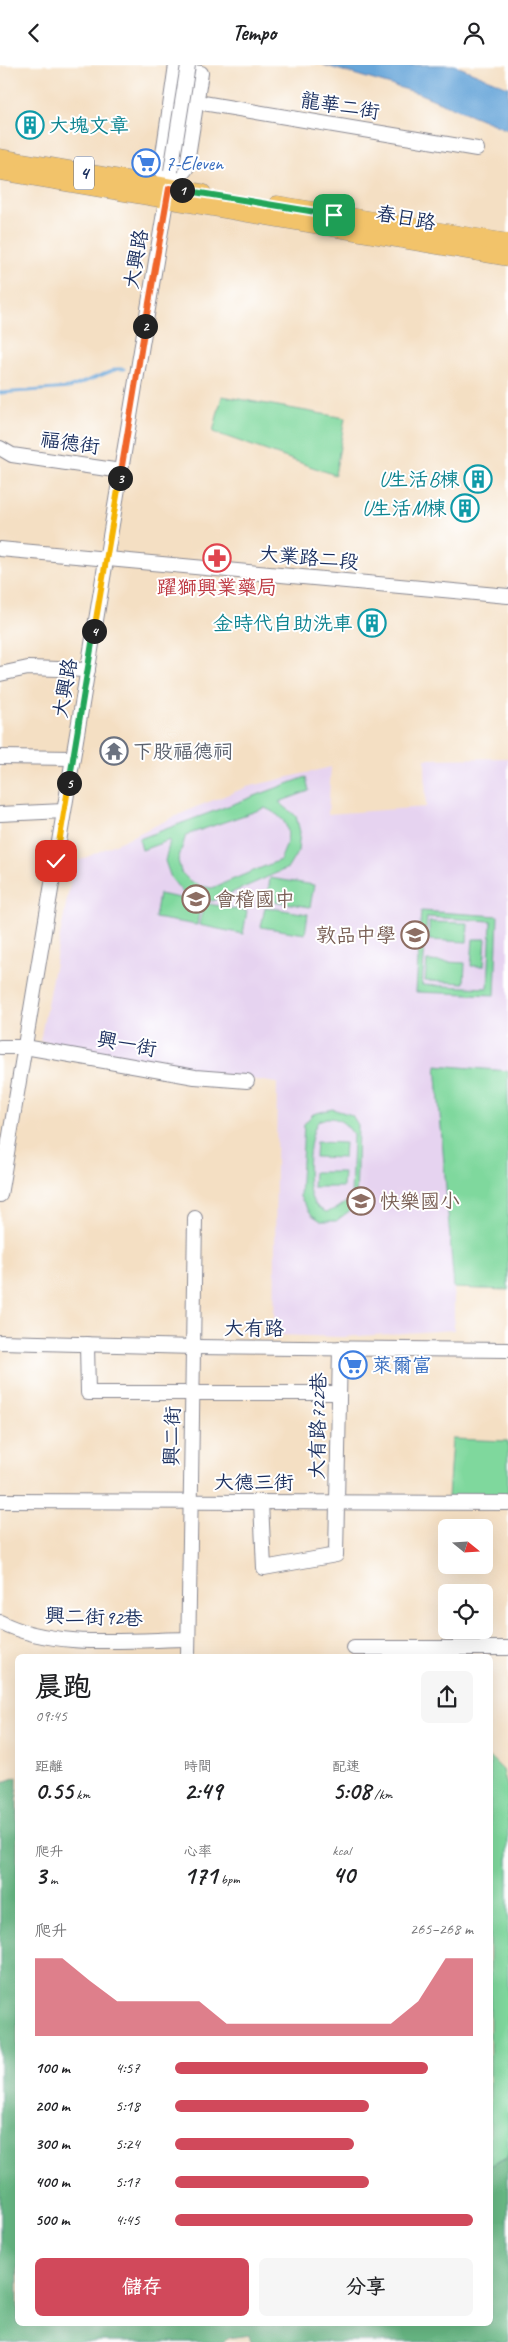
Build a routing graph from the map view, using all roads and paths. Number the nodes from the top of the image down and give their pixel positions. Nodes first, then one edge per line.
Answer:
1 (180, 67) edge
2 (197, 102) junction
3 (477, 149) dead end
4 (0, 158) edge
5 (0, 171) edge
6 (169, 186) junction
7 (508, 243) edge
8 (508, 257) edge
9 (6, 451) edge
10 (121, 471) junction
11 (0, 549) edge
12 (106, 559) junction
13 (508, 596) edge
14 (88, 670) junction
15 (0, 673) edge
16 (0, 757) edge
17 (73, 757) junction
18 (64, 811) junction
19 (0, 814) edge
20 (0, 1047) edge
21 (25, 1047) junction
22 (248, 1081) dead end
23 (0, 1195) edge
24 (195, 1218) dead end
25 (0, 1342) edge
26 (86, 1344) junction
27 (195, 1347) junction
28 (340, 1348) junction
29 (508, 1350) edge
30 (194, 1393) junction
31 (338, 1393) junction
32 (0, 1501) edge
33 (261, 1502) junction
34 (190, 1503) junction
35 (337, 1503) junction
36 (508, 1503) edge
37 (0, 1622) edge
38 (188, 1639) junction
39 (354, 1648) dead end
40 (508, 1648) edge
41 (188, 1654) edge

1 - 2 street
1 - 6 street, 大興路, bridge
2 - 3 street, 龍華二街
2 - 6 street
4 - 6 main road, 春日路 / 4
5 - 6 main road, 春日路 / 4
6 - 7 main road, 春日路 / 4
6 - 8 main road, 春日路 / 4
6 - 10 street, 大興路
9 - 10 street, 福德街
10 - 12 street, 大興路
11 - 12 street, 大業路二段
12 - 13 street, 大業路二段
12 - 14 street, 大興路
14 - 15 street
14 - 17 street, 大興路
16 - 17 street
17 - 18 street, 大興路
18 - 19 street
18 - 21 street, 大興路
20 - 21 street, 興一街
21 - 22 street, 興一街
21 - 23 street, 大興路
24 - 27 street, 興二街
25 - 26 street, 大有路
26 - 27 street, 大有路
26 - 30 street
27 - 28 street, 大有路
27 - 30 street, 興二街
28 - 29 street, 大有路
28 - 31 street, 大有路722巷
30 - 31 street
30 - 34 street, 興二街
31 - 35 street, 大有路722巷
32 - 34 street, 大德三街
33 - 34 street, 大德三街
33 - 35 street, 大德三街
33 - 35 street, 大有路722巷
34 - 38 street, 興二街
35 - 36 street, 大德三街
37 - 38 street, 興二街92巷
38 - 41 street, 興二街
39 - 40 street

